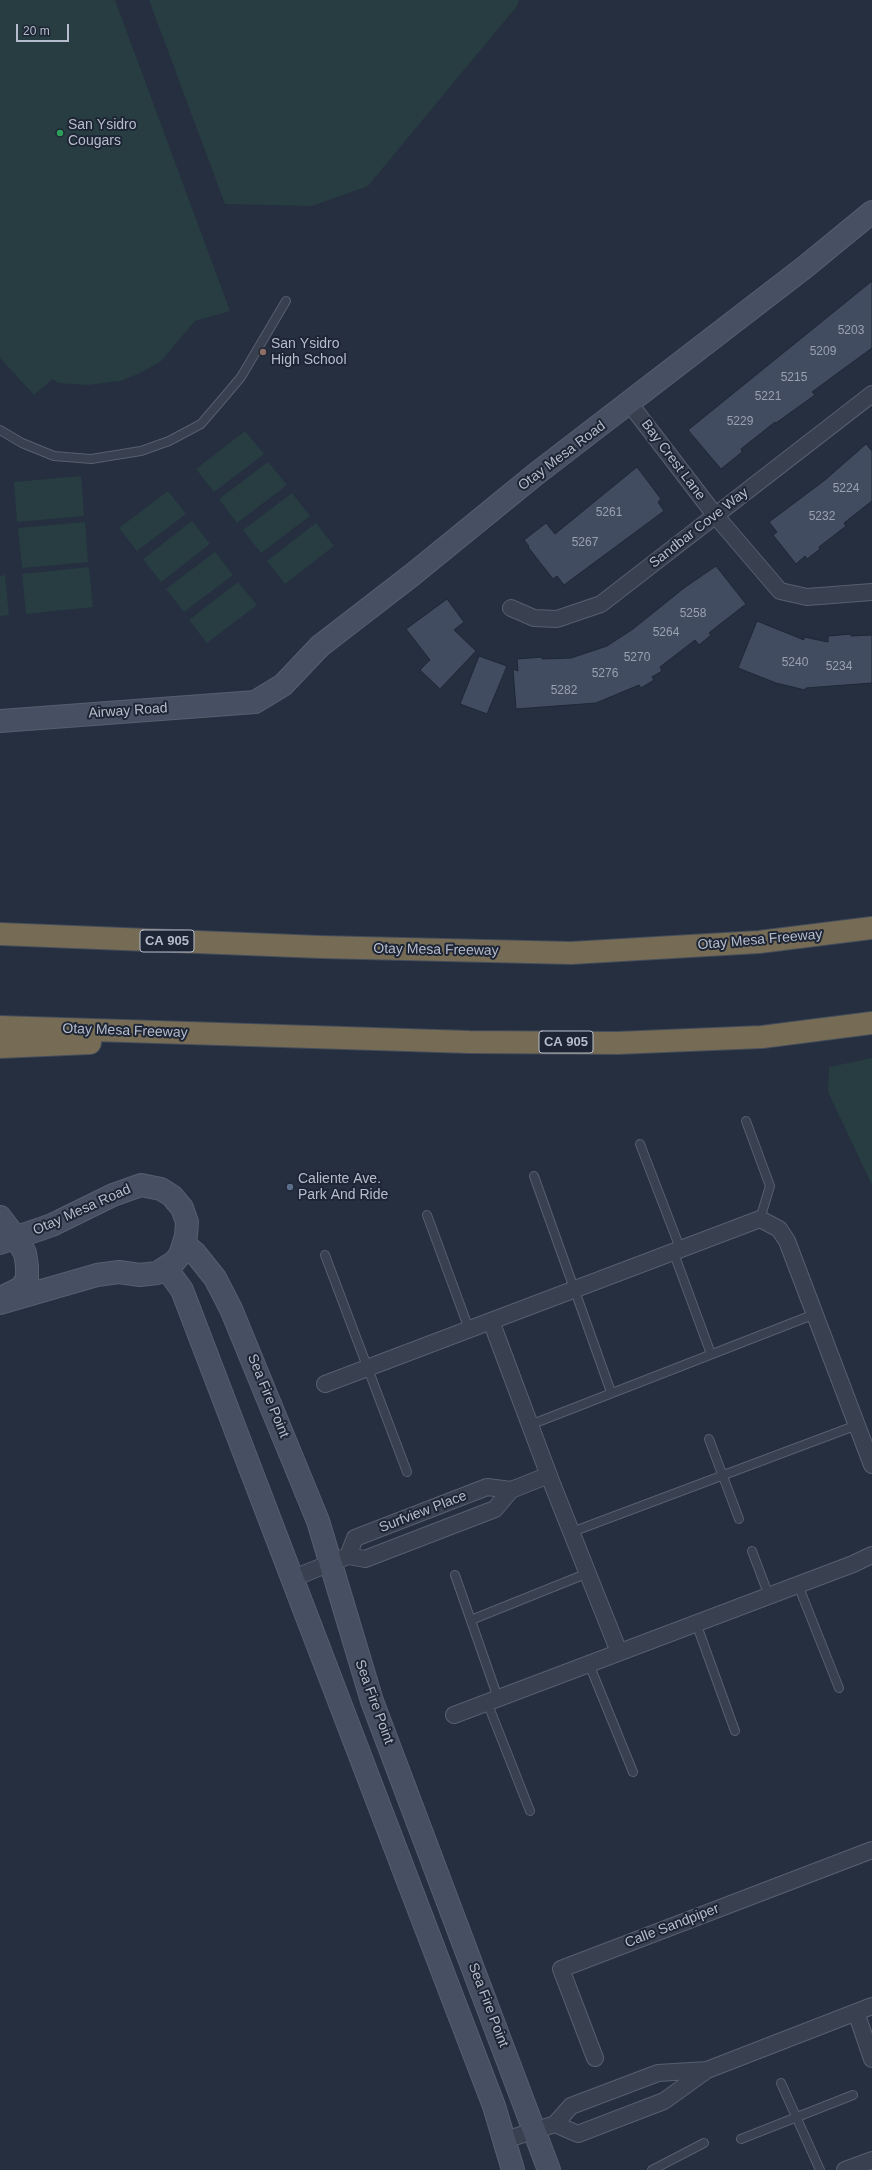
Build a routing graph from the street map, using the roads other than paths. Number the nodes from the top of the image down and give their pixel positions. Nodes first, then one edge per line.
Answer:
1 (872, 212) edge
2 (286, 301) dead end
3 (872, 394) edge
4 (630, 404) junction
5 (0, 430) edge
6 (715, 515) junction
7 (872, 592) edge
8 (511, 608) dead end
9 (255, 702) joint
10 (0, 721) edge
11 (872, 928) edge
12 (5, 932) edge
13 (872, 1023) edge
14 (0, 1027) edge
15 (259, 1036) junction
16 (0, 1047) edge
17 (746, 1121) dead end
18 (640, 1144) dead end
19 (534, 1176) dead end
20 (427, 1214) dead end
21 (0, 1217) edge
22 (760, 1219) junction
23 (8, 1240) edge
24 (184, 1244) junction
25 (676, 1250) junction
26 (325, 1255) dead end
27 (166, 1268) junction
28 (575, 1288) junction
29 (0, 1298) edge
30 (0, 1303) edge
31 (815, 1314) junction
32 (492, 1320) junction
33 (469, 1329) junction
34 (711, 1354) junction
35 (367, 1368) junction
36 (325, 1384) dead end
37 (612, 1392) junction
38 (530, 1424) junction
39 (857, 1425) junction
40 (709, 1439) dead end
41 (872, 1465) edge
42 (407, 1472) dead end
43 (549, 1475) junction
44 (723, 1475) junction
45 (511, 1490) junction
46 (739, 1519) dead end
47 (572, 1532) junction
48 (752, 1551) dead end
49 (872, 1555) edge
50 (339, 1560) junction
51 (588, 1573) junction
52 (455, 1574) dead end
53 (291, 1579) junction
54 (798, 1585) junction
55 (769, 1596) junction
56 (471, 1620) junction
57 (696, 1623) junction
58 (619, 1652) junction
59 (589, 1664) junction
60 (839, 1688) dead end
61 (493, 1700) junction
62 (454, 1715) dead end
63 (736, 1731) dead end
64 (633, 1772) dead end
65 (530, 1811) dead end
66 (872, 1850) edge
67 (872, 2006) edge
68 (856, 2012) junction
69 (595, 2058) dead end
70 (872, 2058) edge
71 (707, 2070) junction
72 (781, 2083) dead end
73 (853, 2096) dead end
74 (797, 2118) junction
75 (545, 2127) junction
76 (741, 2139) dead end
77 (505, 2140) junction
78 (704, 2143) dead end
79 (872, 2160) edge
80 (513, 2170) edge
81 (549, 2170) edge
82 (652, 2170) edge
83 (820, 2170) edge
84 (845, 2170) edge

1 - 4 street, Otay Mesa Road
2 - 5 lane
3 - 6 street, Sandbar Cove Way
4 - 6 street, Bay Crest Lane
4 - 9 street, Otay Mesa Road
6 - 7 street, Bay Crest Lane
6 - 8 street, Sandbar Cove Way
9 - 10 street, Airway Road
11 - 12 highway, Otay Mesa Freeway / CA 905
13 - 15 highway, Otay Mesa Freeway / CA 905
14 - 15 highway, Otay Mesa Freeway / CA 905
15 - 16 highway
17 - 22 lane
18 - 25 lane
19 - 28 lane
20 - 33 lane
21 - 23 street
22 - 25 street
22 - 31 street
23 - 24 street, Otay Mesa Road
23 - 29 street
24 - 27 street, Otay Mesa Road
24 - 50 street, Sea Fire Point
25 - 28 street
25 - 34 lane
26 - 35 lane
27 - 30 street, Otay Mesa Road
27 - 53 street
28 - 32 street
28 - 37 lane
31 - 34 lane
31 - 39 street
32 - 33 street
32 - 38 street
33 - 35 street
34 - 37 lane
35 - 36 street
35 - 42 lane
37 - 38 lane
38 - 43 street
39 - 41 street
39 - 44 lane
40 - 44 lane
43 - 45 street, Surfview Place
43 - 47 street
44 - 46 lane
44 - 47 lane
45 - 50 street, Surfview Place
45 - 50 street, Surfview Place
47 - 51 street
48 - 55 lane
49 - 54 street
50 - 53 street, Surfview Place
50 - 75 street, Sea Fire Point
51 - 56 lane
51 - 58 street
52 - 56 lane
53 - 77 street
54 - 55 street
54 - 60 lane
55 - 57 street
56 - 61 lane
57 - 58 street
57 - 63 lane
58 - 59 street
59 - 61 street
59 - 64 lane
61 - 62 street
61 - 65 lane
66 - 69 street, Calle Sandpiper
67 - 68 street
68 - 70 street
68 - 71 street
71 - 75 street
71 - 75 street
72 - 74 lane
73 - 74 lane
74 - 76 lane
74 - 83 lane
75 - 77 street
75 - 81 street, Sea Fire Point
77 - 80 street
78 - 82 lane
79 - 84 street

